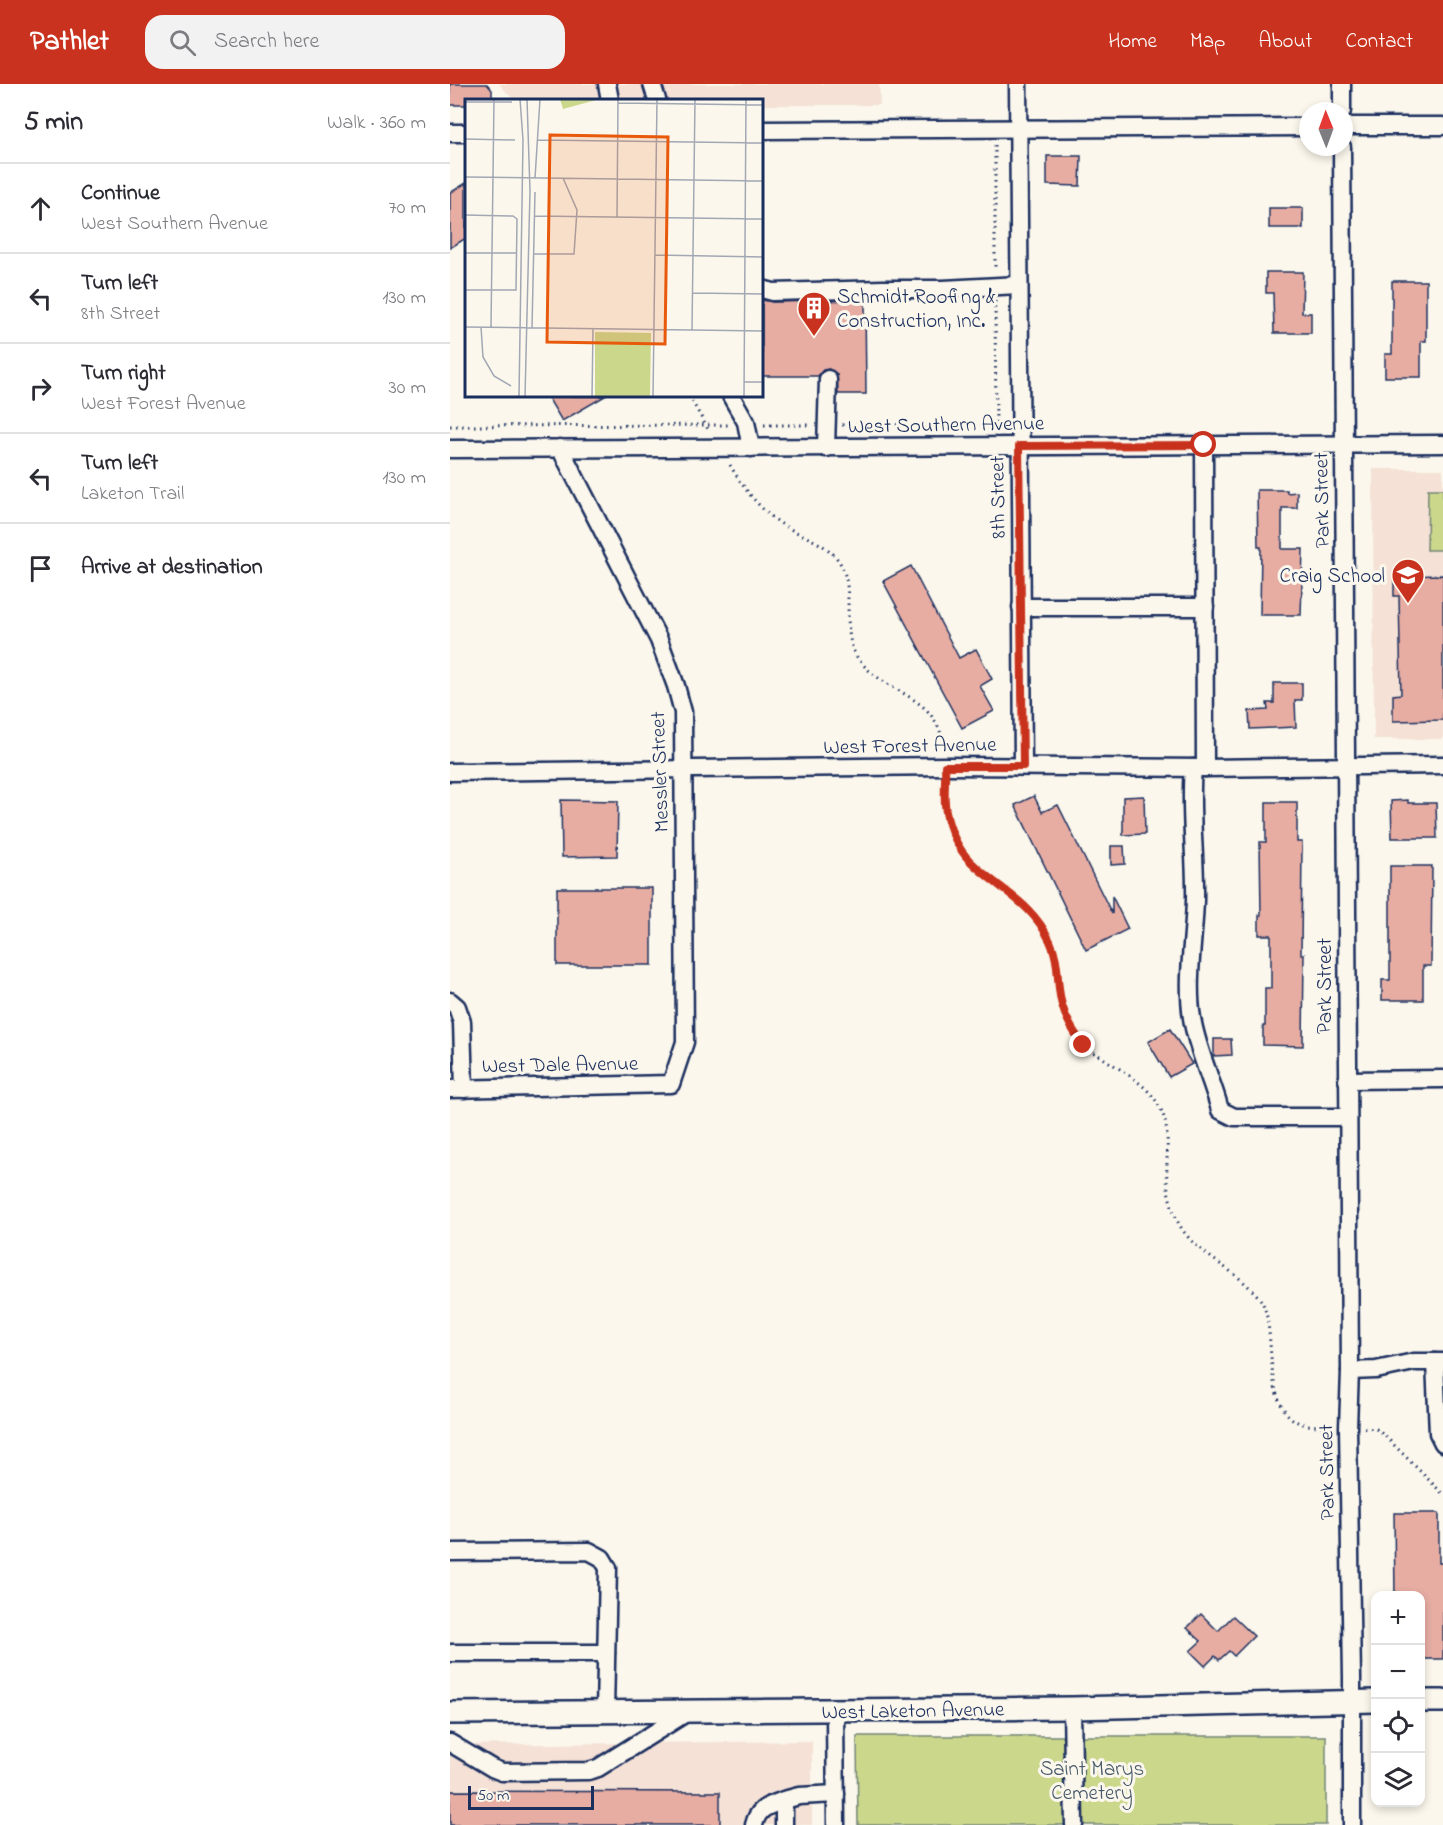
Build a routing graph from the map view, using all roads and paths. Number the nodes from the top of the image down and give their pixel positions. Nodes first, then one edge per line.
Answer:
1 (607, 84) edge
2 (652, 84) edge
3 (1017, 84) edge
4 (1342, 84) edge
5 (610, 99) edge
6 (657, 99) edge
7 (1342, 102) edge
8 (1353, 126) edge
9 (1443, 126) edge
10 (1299, 127) edge
11 (1018, 129) junction
12 (764, 130) edge
13 (1342, 156) edge
14 (1019, 285) junction
15 (764, 290) edge
16 (828, 379) dead end
17 (690, 398) edge
18 (732, 398) edge
19 (1343, 444) junction
20 (1443, 444) edge
21 (1204, 445) junction
22 (1019, 446) junction
23 (560, 448) junction
24 (720, 448) junction
25 (751, 448) junction
26 (826, 448) junction
27 (450, 449) edge
28 (1021, 607) junction
29 (1205, 608) junction
30 (1443, 765) edge
31 (945, 766) junction
32 (1023, 766) junction
33 (1346, 767) junction
34 (1199, 768) junction
35 (684, 771) junction
36 (450, 772) edge
37 (450, 1001) edge
38 (1443, 1079) edge
39 (1347, 1080) junction
40 (671, 1084) joint
41 (457, 1089) edge
42 (1347, 1117) junction
43 (1439, 1362) edge
44 (1350, 1371) junction
45 (1348, 1427) junction
46 (1443, 1443) edge
47 (1443, 1494) edge
48 (450, 1552) edge
49 (450, 1653) edge
50 (606, 1653) junction
51 (1352, 1701) junction
52 (1371, 1701) edge
53 (1425, 1701) edge
54 (1443, 1701) edge
55 (1072, 1708) junction
56 (835, 1710) junction
57 (605, 1712) junction
58 (689, 1712) junction
59 (450, 1713) edge
60 (450, 1743) edge
61 (836, 1794) junction
62 (784, 1800) junction
63 (754, 1825) edge
64 (784, 1825) edge
65 (836, 1825) edge
66 (1074, 1825) edge
67 (1352, 1825) edge

1 - 5 street
2 - 6 street
3 - 11 street, 8th Street
4 - 7 street
8 - 9 street
10 - 11 street
11 - 12 street
11 - 14 street, 8th Street
13 - 19 street, Park Street
14 - 15 street
14 - 22 street, 8th Street
16 - 26 street
17 - 24 path
18 - 25 street
19 - 20 street, West Southern Avenue
19 - 21 street, West Southern Avenue
19 - 33 street, Park Street
21 - 22 street, West Southern Avenue
21 - 29 street
22 - 26 street, West Southern Avenue
22 - 28 street, 8th Street
23 - 24 street, West Southern Avenue
23 - 27 street, West Southern Avenue
23 - 35 street, Messler Street
24 - 25 street, West Southern Avenue
24 - 31 path
25 - 26 street, West Southern Avenue
28 - 29 street
28 - 32 street, 8th Street
29 - 34 street
30 - 33 street, West Forest Avenue
31 - 32 street, West Forest Avenue
31 - 35 street, West Forest Avenue
31 - 45 path
32 - 34 street, West Forest Avenue
33 - 34 street, West Forest Avenue
33 - 39 street, Park Street
34 - 42 street
35 - 36 street, West Forest Avenue
35 - 40 street, Messler Street
37 - 41 street
38 - 39 street
39 - 42 street, Park Street
40 - 41 street, West Dale Avenue
42 - 44 street, Park Street
43 - 44 street
43 - 46 street
44 - 45 street, Park Street
45 - 47 path
45 - 51 street, Park Street
48 - 50 street
49 - 50 street
50 - 57 street
51 - 52 main road, West Laketon Avenue
51 - 55 main road, West Laketon Avenue
51 - 67 street, Park Street
53 - 54 main road
55 - 56 main road, West Laketon Avenue
55 - 66 street
56 - 58 main road, West Laketon Avenue
56 - 61 street
57 - 58 main road, West Laketon Avenue
57 - 59 main road, West Laketon Avenue
58 - 60 street
61 - 62 street
61 - 65 street
62 - 63 street
62 - 64 street

